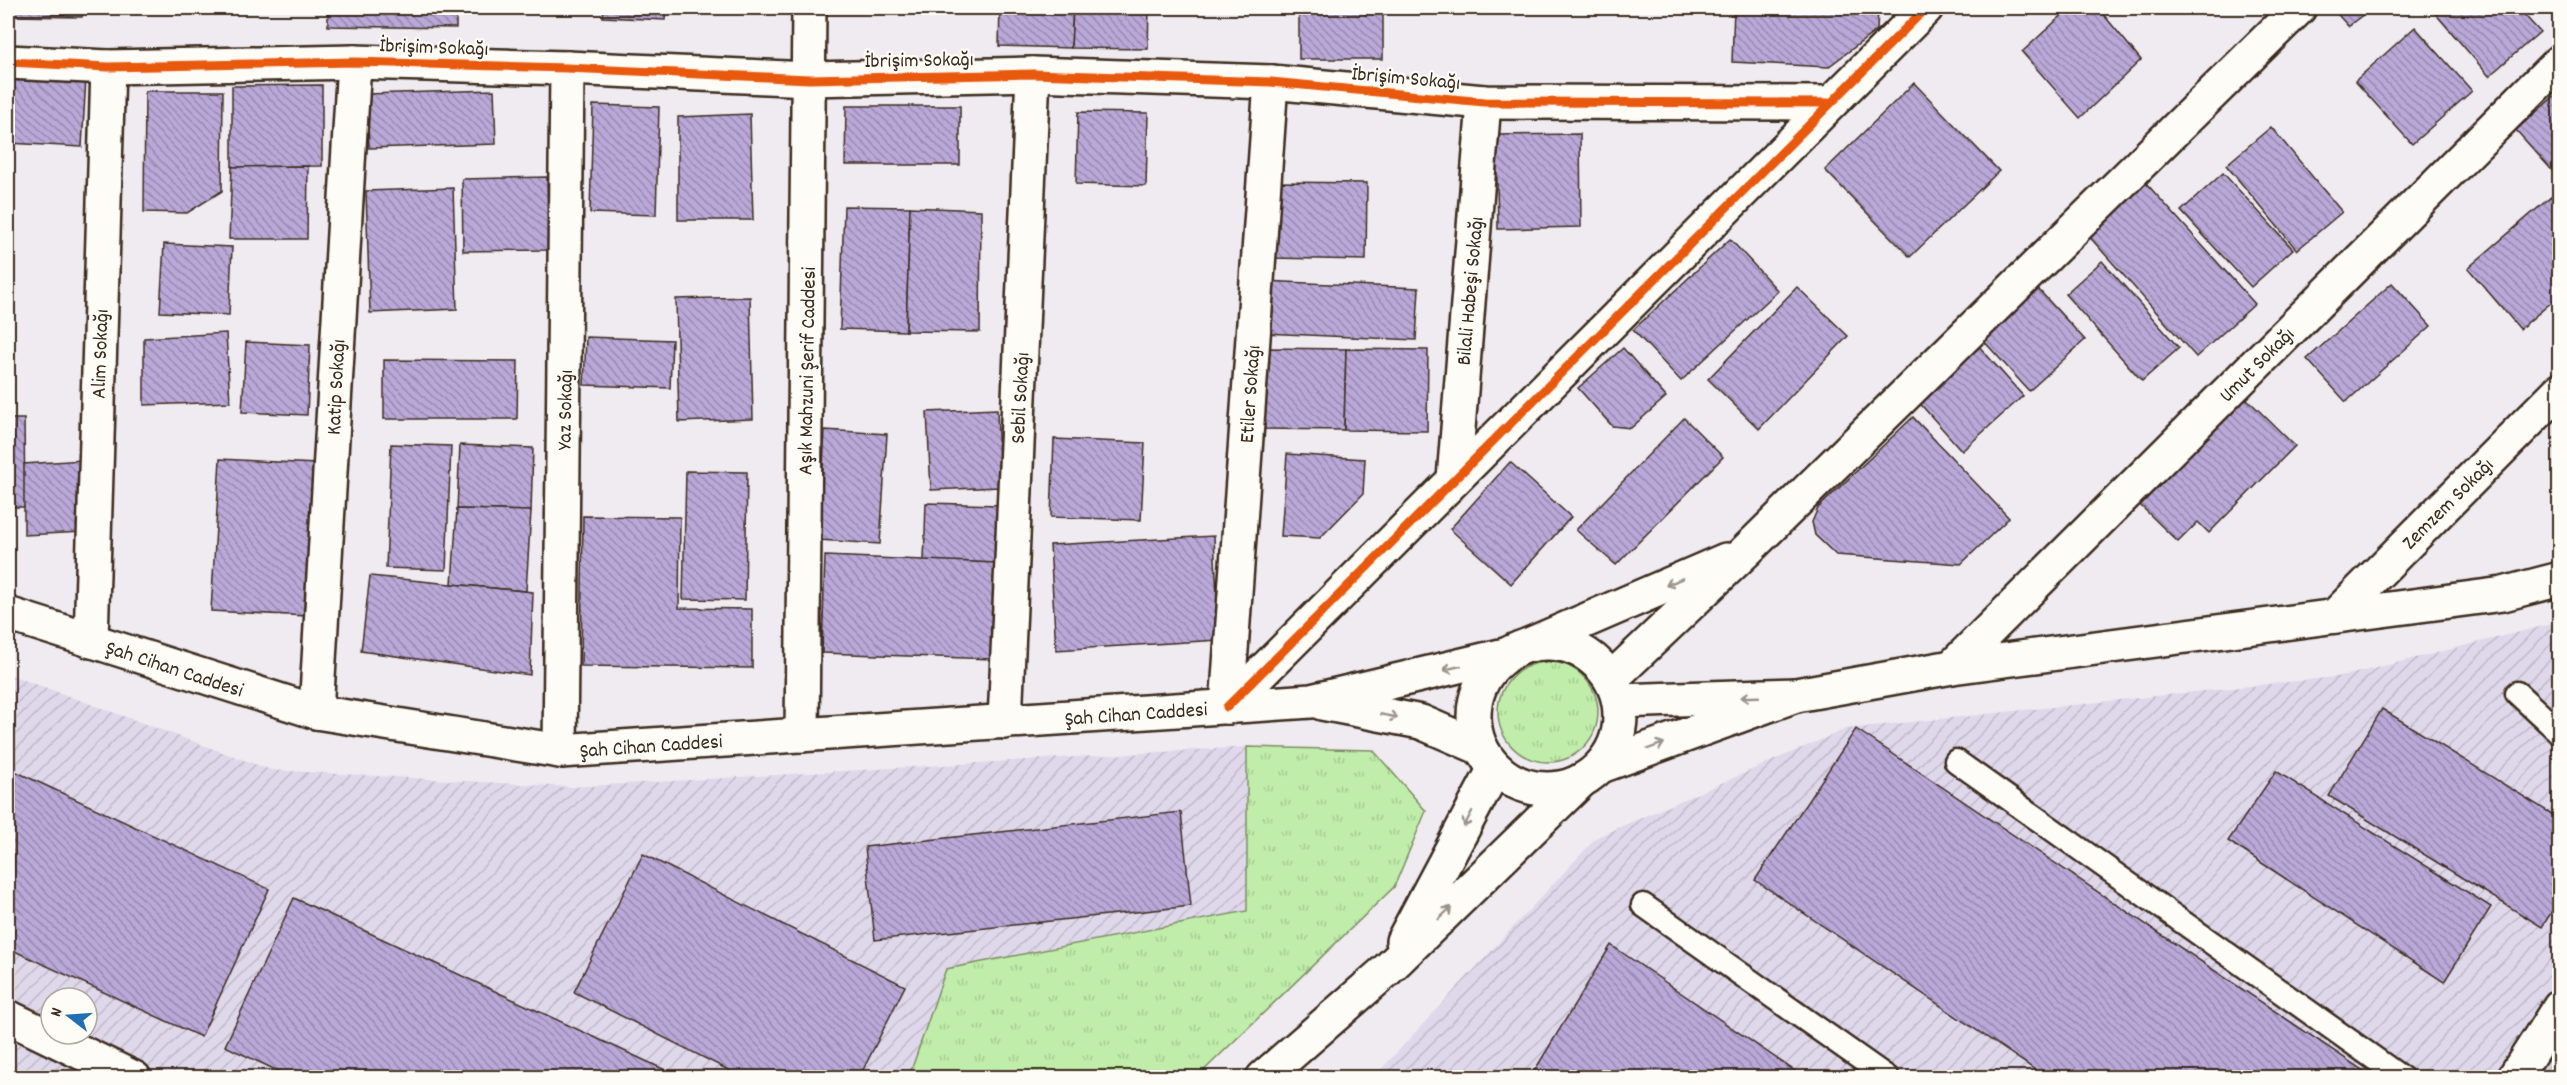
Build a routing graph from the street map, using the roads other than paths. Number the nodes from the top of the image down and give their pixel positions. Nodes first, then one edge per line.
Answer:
1 (810, 8) edge
2 (2299, 8) edge
3 (1920, 11) edge
4 (2559, 61) edge
5 (8, 62) edge
6 (354, 62) junction
7 (108, 67) junction
8 (567, 68) junction
9 (1033, 74) junction
10 (809, 79) junction
11 (1271, 82) junction
12 (1484, 102) junction
13 (1830, 103) junction
14 (2559, 390) edge
15 (1454, 479) junction
16 (1747, 550) junction
17 (2559, 579) edge
18 (8, 614) edge
19 (2335, 616) junction
20 (91, 640) junction
21 (1519, 650) junction
22 (1952, 667) junction
23 (1615, 690) junction
24 (2517, 693) dead end
25 (1796, 695) junction
26 (1311, 701) junction
27 (1227, 707) junction
28 (316, 712) junction
29 (1005, 722) junction
30 (2559, 733) edge
31 (802, 735) junction
32 (560, 752) junction
33 (1488, 758) junction
34 (1956, 760) dead end
35 (1592, 773) junction
36 (1643, 905) dead end
37 (1388, 969) junction
38 (2559, 1006) edge
39 (8, 1017) edge
40 (134, 1077) edge
41 (1264, 1077) edge
42 (1888, 1077) edge
43 (2402, 1077) edge
44 (2514, 1077) edge

1 - 10 street, Aşık Mahzuni Şerif Caddesi
2 - 16 street
3 - 13 street
4 - 22 street, Umut Sokağı
5 - 7 street, İbrişim Sokağı
6 - 7 street, İbrişim Sokağı
6 - 8 street, İbrişim Sokağı
6 - 28 street, Katip Sokağı
7 - 20 street, Alim Sokağı
8 - 10 street, İbrişim Sokağı
8 - 32 street, Yaz Sokağı
9 - 10 street, İbrişim Sokağı
9 - 11 street, İbrişim Sokağı
9 - 29 street, Sebil Sokağı
10 - 31 street, Aşık Mahzuni Şerif Caddesi
11 - 12 street, İbrişim Sokağı
11 - 27 street, Etiler Sokağı
12 - 13 street, İbrişim Sokağı
12 - 15 street, Bilali Habeşi Sokağı
13 - 15 street
14 - 19 street, Zemzem Sokağı
15 - 27 street
16 -> 21 street
16 - 23 street
17 - 19 street
18 - 20 street, Şah Cihan Caddesi
19 - 22 street
20 - 28 street, Şah Cihan Caddesi
21 - 23 street
21 -> 26 street
21 - 33 street
22 - 25 street
25 -> 23 street
23 - 35 street
24 - 30 lane
35 -> 25 street
26 - 27 street, Şah Cihan Caddesi
26 -> 33 street
27 - 29 street, Şah Cihan Caddesi
28 - 32 street, Şah Cihan Caddesi
29 - 31 street, Şah Cihan Caddesi
31 - 32 street, Şah Cihan Caddesi
33 - 35 street
33 -> 37 street
34 - 43 lane
37 -> 35 street
36 - 42 lane
37 - 41 street
38 - 44 street
39 - 40 street

